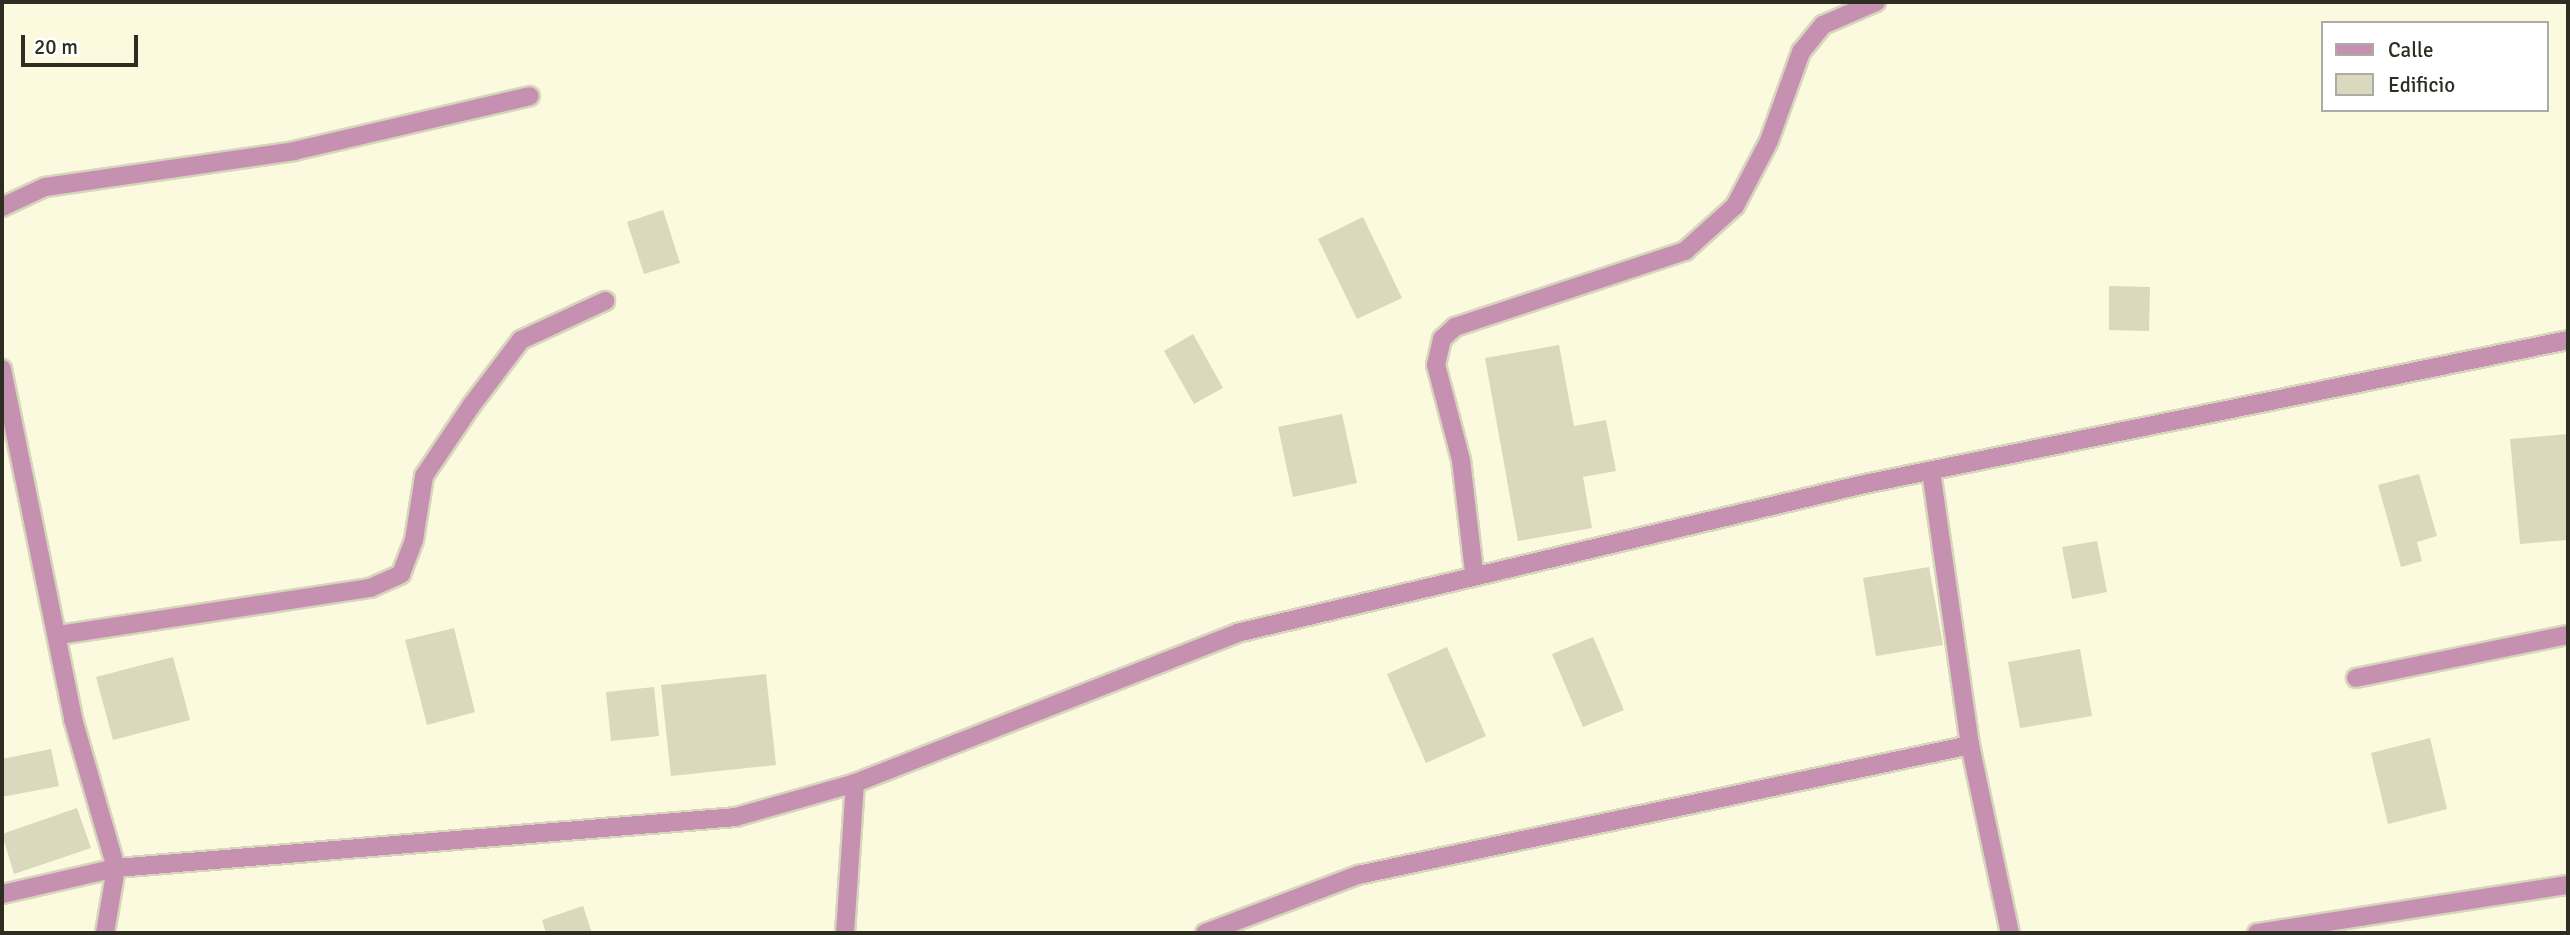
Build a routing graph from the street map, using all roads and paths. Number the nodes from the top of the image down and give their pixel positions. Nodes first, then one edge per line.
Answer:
1 (1876, 2) edge
2 (530, 96) dead end
3 (2, 207) edge
4 (605, 300) dead end
5 (2568, 340) edge
6 (2, 369) edge
7 (1931, 471) junction
8 (1474, 572) junction
9 (59, 635) junction
10 (2568, 635) edge
11 (2356, 678) dead end
12 (1970, 745) junction
13 (855, 783) junction
14 (116, 868) junction
15 (2568, 885) edge
16 (2, 894) edge
17 (105, 933) edge
18 (845, 933) edge
19 (1205, 933) edge
20 (2010, 933) edge
21 (2257, 933) edge

1 - 8 street
2 - 3 street
4 - 9 street
5 - 7 street
6 - 9 street
7 - 8 street
7 - 12 street
8 - 13 street
9 - 14 street
10 - 11 street
12 - 19 street
12 - 20 street
13 - 14 street
13 - 18 street
14 - 16 street
14 - 17 street
15 - 21 street

